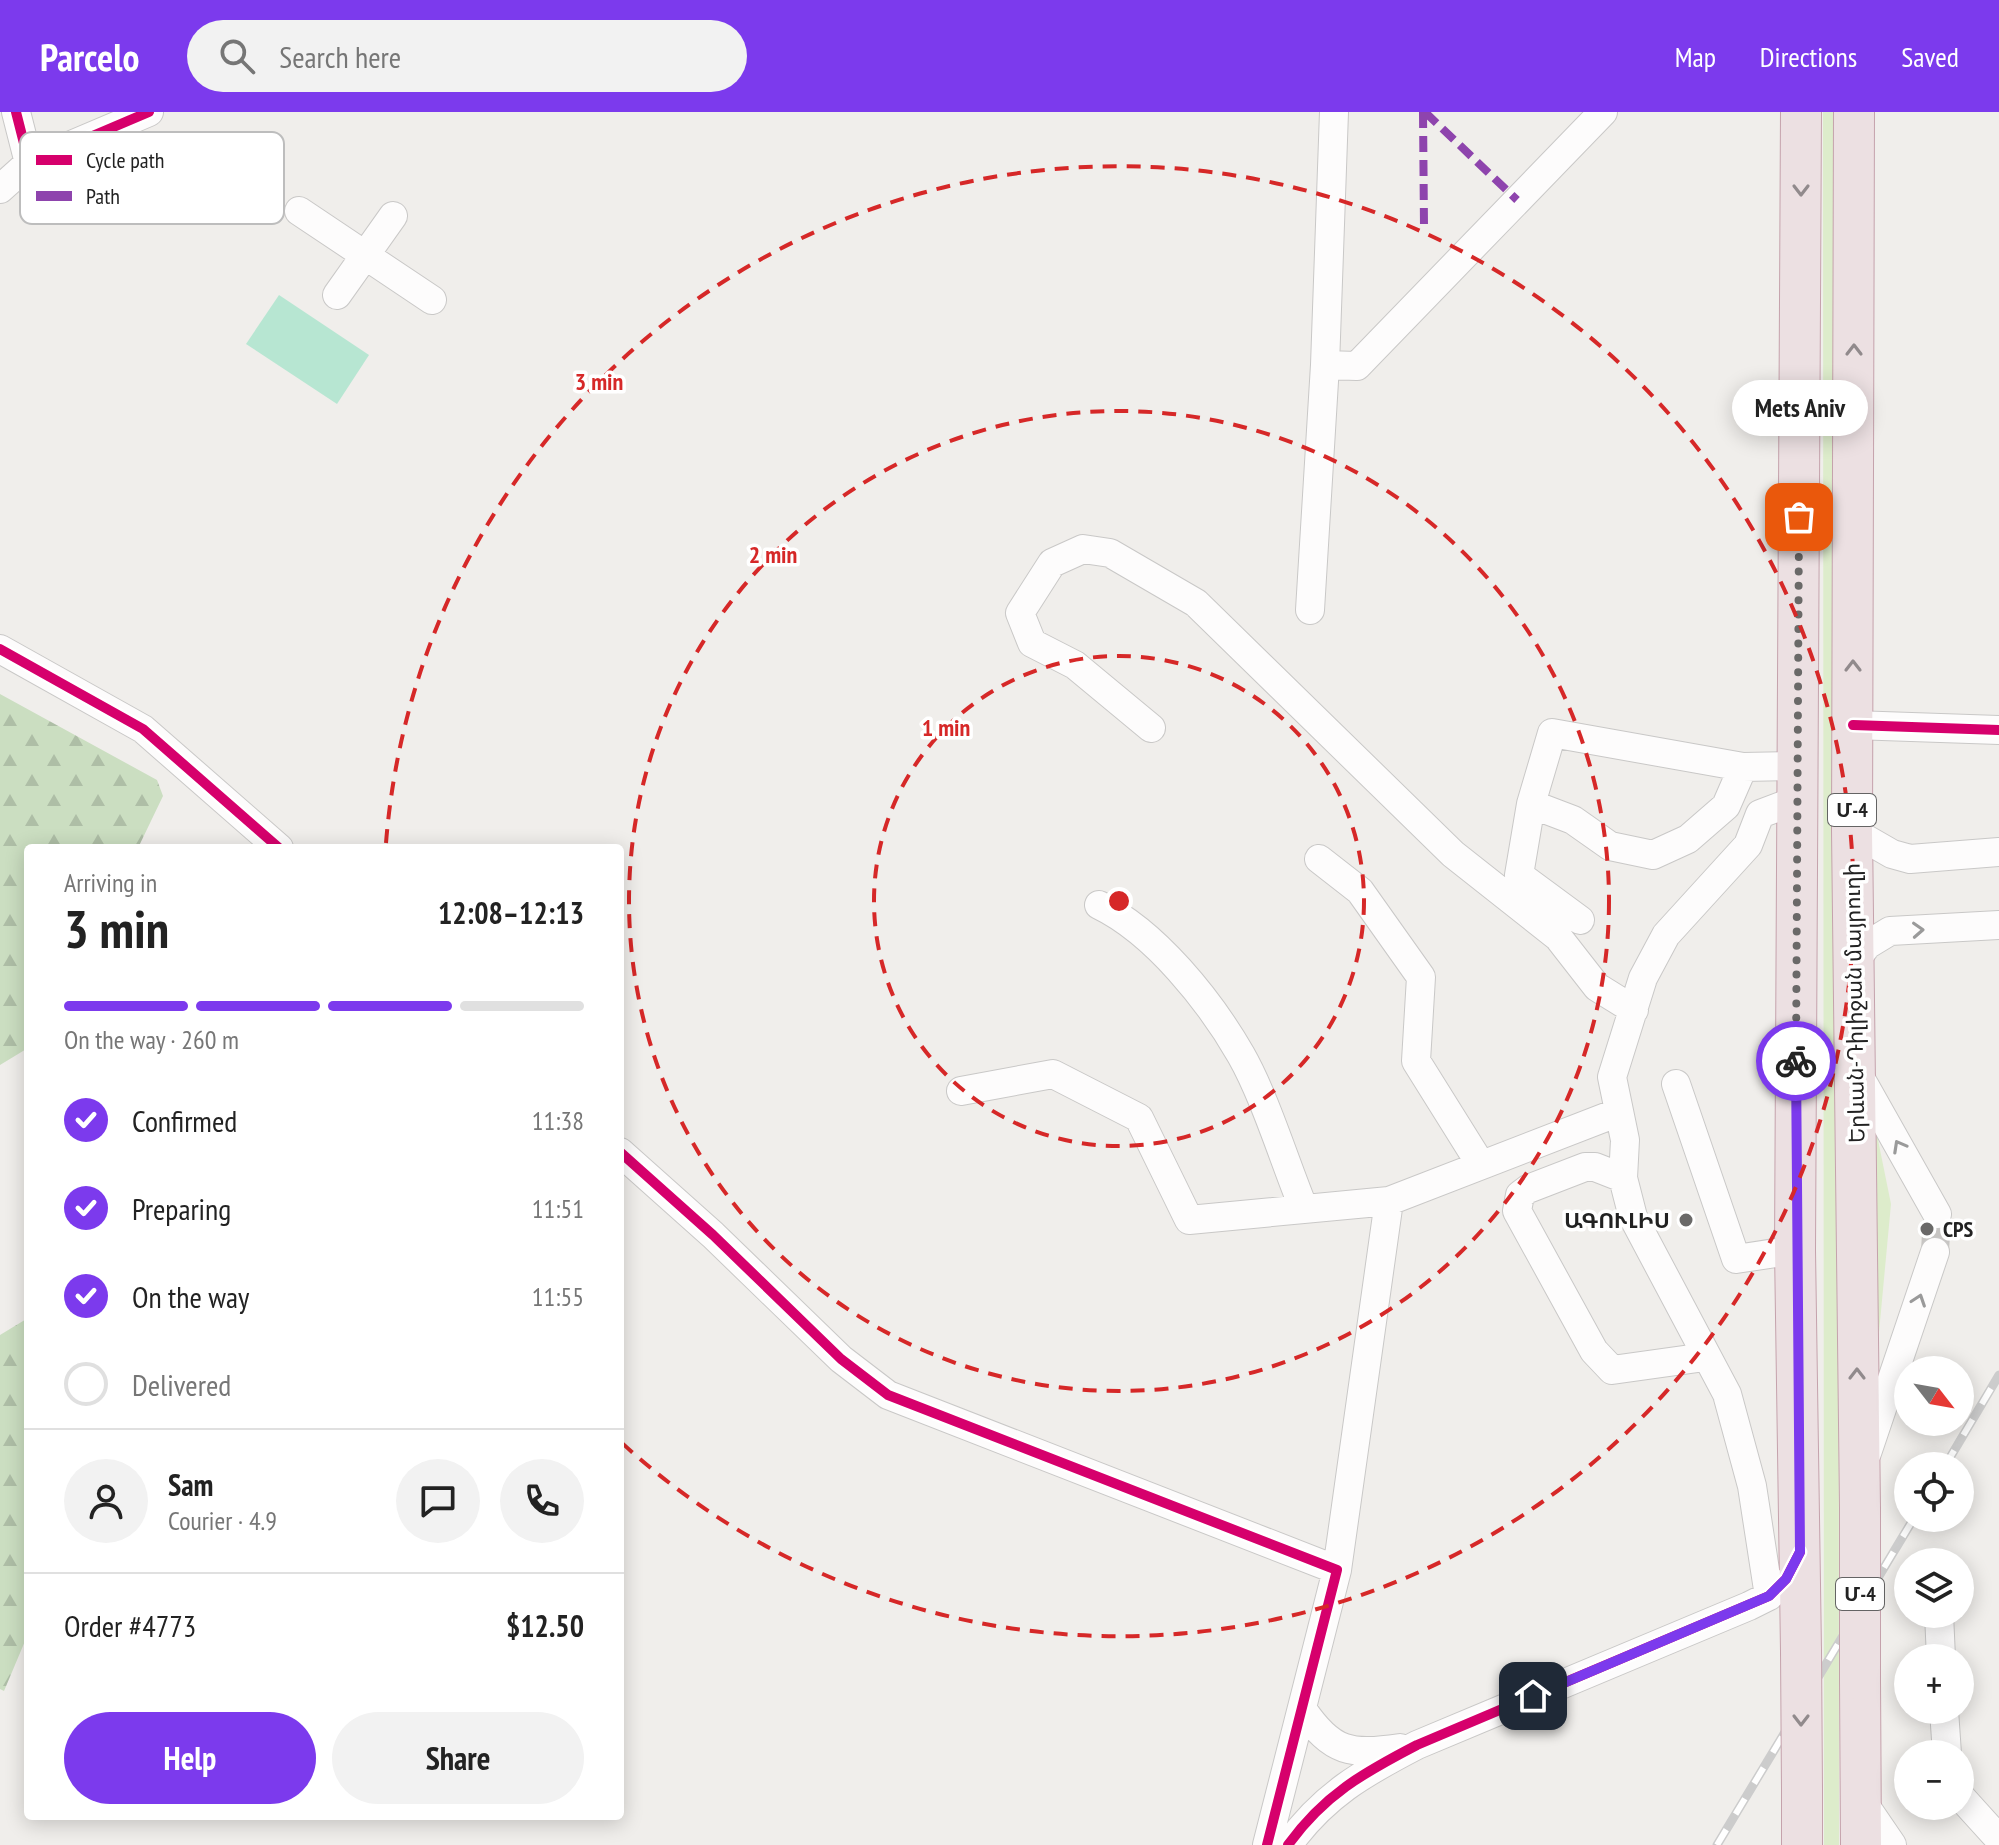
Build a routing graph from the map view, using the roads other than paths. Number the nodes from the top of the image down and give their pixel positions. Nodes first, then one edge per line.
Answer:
1 (16, 112) edge
2 (149, 112) edge
3 (1334, 112) edge
4 (1603, 112) edge
5 (1801, 112) edge
6 (1854, 112) edge
7 (21, 132) edge
8 (102, 132) edge
9 (20, 171) edge
10 (0, 189) edge
11 (299, 211) dead end
12 (393, 216) dead end
13 (364, 257) junction
14 (337, 295) dead end
15 (432, 300) dead end
16 (1325, 365) junction
17 (1310, 610) dead end
18 (0, 649) edge
19 (1853, 725) junction
20 (1151, 728) dead end
21 (1999, 730) edge
22 (1743, 767) junction
23 (1797, 783) junction
24 (1531, 804) junction
25 (1852, 831) junction
26 (274, 844) edge
27 (1999, 852) edge
28 (1319, 859) dead end
29 (1099, 905) dead end
30 (1580, 920) dead end
31 (1999, 925) edge
32 (1853, 964) junction
33 (1634, 1010) junction
34 (1855, 1068) junction
35 (1676, 1084) dead end
36 (961, 1091) dead end
37 (1619, 1112) junction
38 (624, 1156) edge
39 (1481, 1165) junction
40 (1623, 1178) junction
41 (1389, 1201) junction
42 (1304, 1209) junction
43 (1937, 1214) tunnel mouth
44 (1795, 1250) junction
45 (1935, 1252) tunnel mouth
46 (1705, 1357) junction
47 (1859, 1494) junction
48 (1800, 1552) junction
49 (1337, 1570) junction
50 (1759, 1601) junction
51 (1801, 1651) junction
52 (1303, 1710) junction
53 (1417, 1745) junction
54 (1862, 1801) junction
55 (1974, 1811) edge
56 (1999, 1839) edge
57 (1267, 1845) edge
58 (1288, 1845) edge
59 (1802, 1845) edge
60 (1861, 1845) edge
61 (1892, 1845) edge

1 - 7 street
2 - 8 street
3 - 16 street
4 - 16 street
5 -> 23 highway, Մ-4
19 -> 6 highway, Երևան-Դիլիջան մայրուղի / Մ-4
9 - 10 street
11 - 13 street
12 - 13 street
13 - 14 street
13 - 15 street
16 - 17 street
18 - 26 street
19 - 21 street
19 - 25 highway, Երևան-Դիլիջան մայրուղի / Մ-4
20 - 33 street
22 - 23 street
22 - 24 street
22 - 24 street
23 - 33 street
23 - 44 highway, Մ-4
24 - 30 street
25 - 27 street
25 - 32 highway, Երևան-Դիլիջան մայրուղի / Մ-4
28 - 39 street
29 - 42 street
32 -> 31 street
32 - 34 highway, Երևան-Դիլիջան մայրուղի / Մ-4
33 - 37 street
43 -> 34 street
47 -> 34 highway, Երևան-Դիլիջան մայրուղի / Մ-4
35 - 44 street
36 - 42 street
37 - 39 street
37 - 40 street
38 - 49 street
39 - 41 street
40 - 46 street
40 - 46 street
41 - 42 street
41 - 49 street
44 - 48 highway, Մ-4
47 -> 45 street
46 - 50 street
47 - 54 highway, Երևան-Դիլիջան մայրուղի / Մ-4, bridge
48 - 50 street
48 - 51 highway, Մ-4
49 - 52 street
50 - 51 street
50 - 53 street
51 -> 59 highway, Մ-4, bridge
52 - 53 street
52 - 57 street
53 - 58 street
54 - 60 highway, Երևան-Դիլիջան մայրուղի / Մ-4
54 - 61 street
55 - 56 street

